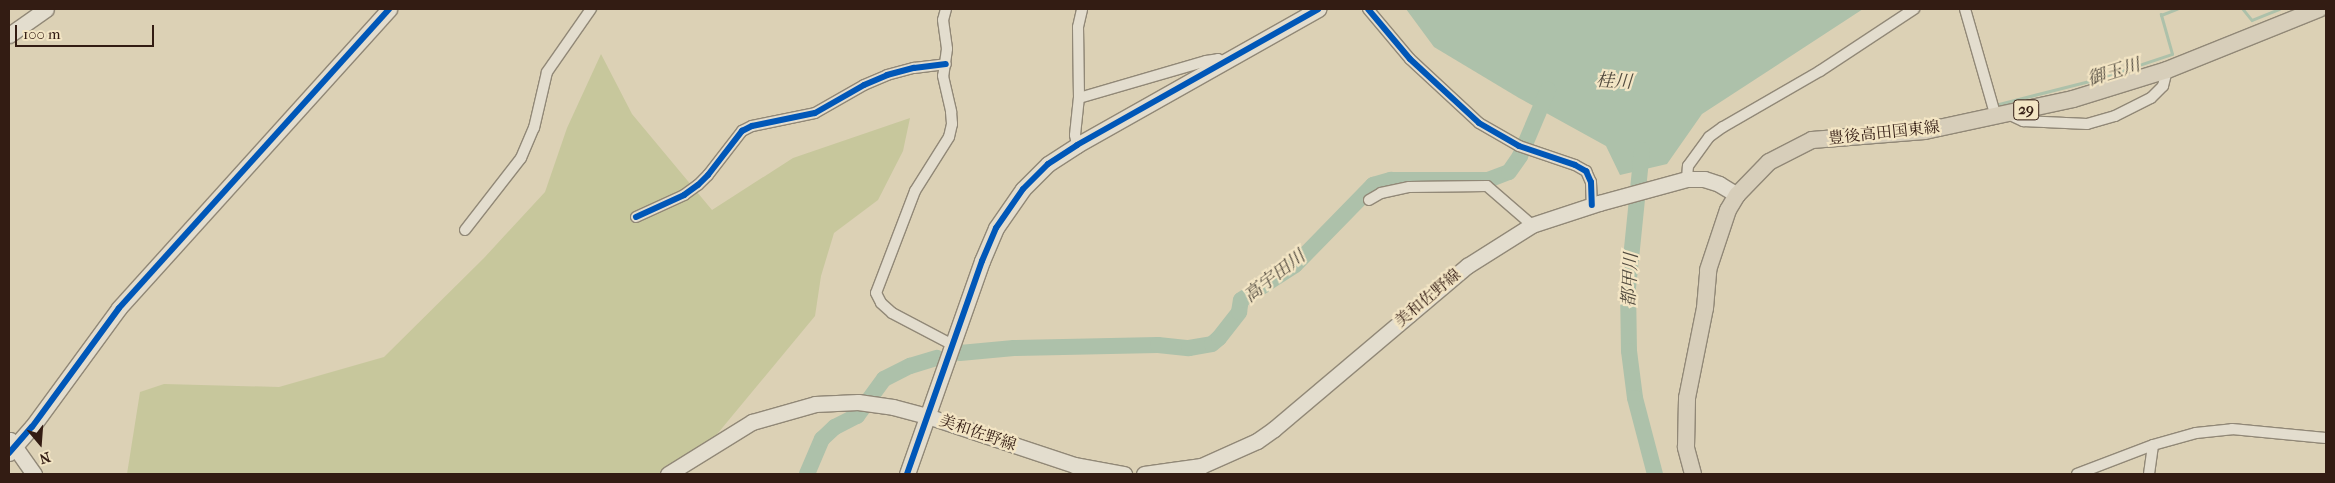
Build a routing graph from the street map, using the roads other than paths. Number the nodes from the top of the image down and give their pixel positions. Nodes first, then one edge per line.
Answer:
1 (46, 9) edge
2 (389, 9) edge
3 (591, 9) edge
4 (946, 9) edge
5 (1082, 9) edge
6 (1318, 9) edge
7 (1368, 9) edge
8 (1914, 9) edge
9 (1965, 9) edge
10 (2319, 9) edge
11 (9, 35) edge
12 (1223, 62) junction
13 (946, 64) junction
14 (2167, 70) junction
15 (1079, 98) junction
16 (2002, 115) junction
17 (1076, 145) junction
18 (1680, 180) junction
19 (1737, 194) junction
20 (1369, 200) dead end
21 (1596, 204) junction
22 (636, 217) dead end
23 (1532, 225) junction
24 (465, 230) dead end
25 (953, 344) junction
26 (927, 416) junction
27 (2326, 438) edge
28 (2152, 444) junction
29 (11, 446) edge
30 (34, 474) edge
31 (668, 474) edge
32 (907, 474) edge
33 (1124, 474) edge
34 (1144, 474) edge
35 (1693, 474) edge
36 (2076, 474) edge
37 (2149, 474) edge

1 - 11 street
2 - 29 street
3 - 24 street
4 - 13 street
5 - 15 street
6 - 12 street
7 - 21 street
8 - 18 street
9 - 16 street
10 - 14 main road, 豊後高田国東線 / 29
12 - 15 street
12 - 17 street
13 - 22 street
13 - 25 street
14 - 16 main road, 豊後高田国東線 / 29
14 - 16 street
15 - 17 street
16 - 19 main road, 豊後高田国東線 / 29
17 - 25 street
18 - 19 street, 美和佐野線
18 - 21 street, 美和佐野線
19 - 35 main road, 豊後高田国東線 / 29
20 - 23 street
21 - 23 street, 美和佐野線
23 - 34 street, 美和佐野線
25 - 26 street
26 - 31 street, 美和佐野線
26 - 32 street
26 - 33 street, 美和佐野線
27 - 28 street
28 - 36 street
28 - 37 street
29 - 30 street

